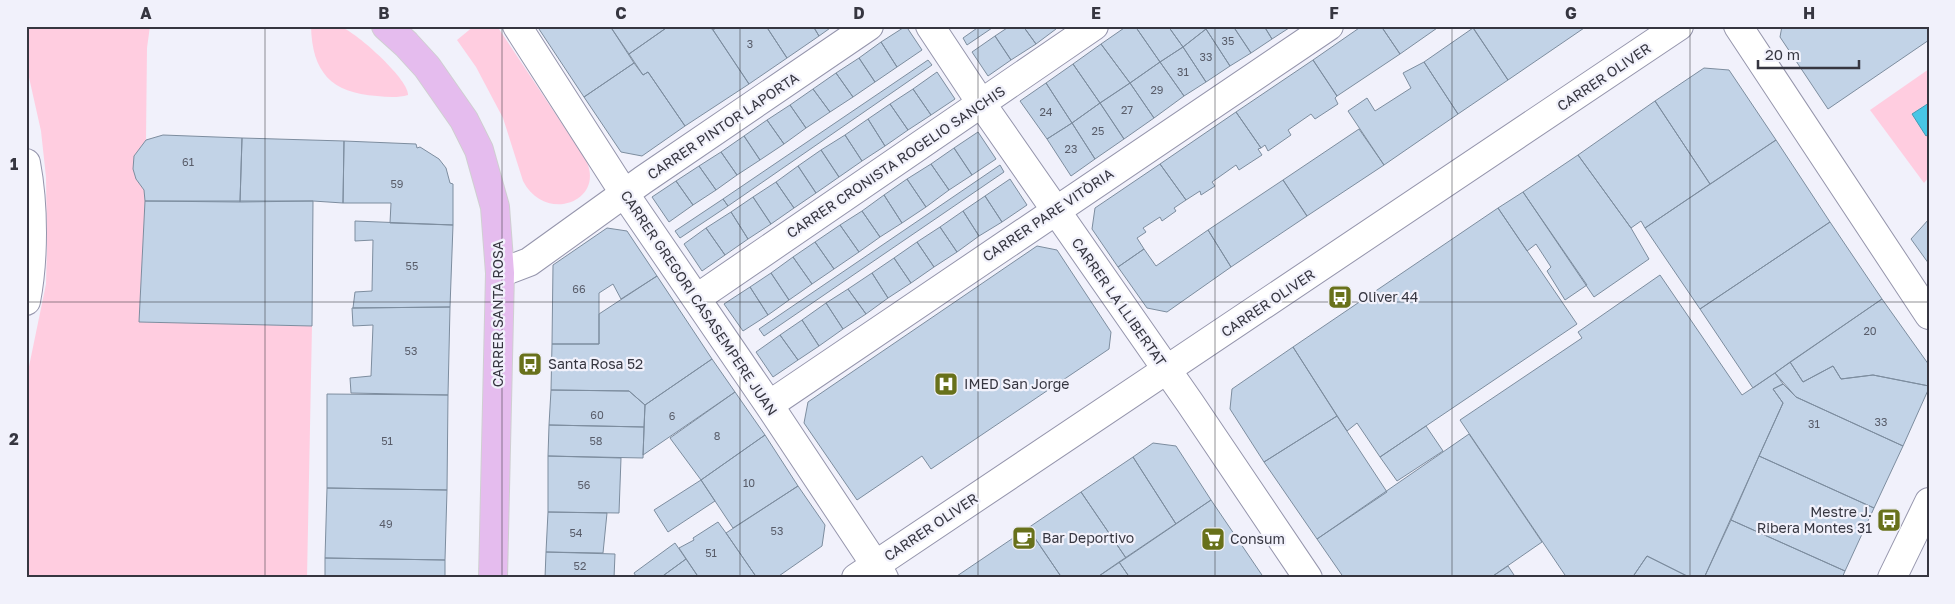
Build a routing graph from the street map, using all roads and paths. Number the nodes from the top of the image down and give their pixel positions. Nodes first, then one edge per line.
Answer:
1 (386, 26) edge
2 (517, 26) edge
3 (870, 26) edge
4 (930, 26) edge
5 (1094, 26) edge
6 (1328, 26) edge
7 (1680, 26) edge
8 (1738, 26) edge
9 (981, 103) junction
10 (26, 163) edge
11 (624, 193) junction
12 (1056, 210) junction
13 (500, 273) junction
14 (697, 298) junction
15 (26, 302) edge
16 (1929, 315) edge
17 (1167, 370) junction
18 (769, 405) junction
19 (1929, 502) edge
20 (872, 573) edge
21 (493, 578) edge
22 (1308, 578) edge
23 (1892, 578) edge

1 - 13 main road, CARRER SANTA ROSA
2 - 11 street, CARRER GREGORI CASASEMPERE JUAN
3 - 11 street, CARRER PINTOR LAPORTA
4 - 9 street, CARRER LA LLIBERTAT
5 - 9 street, CARRER CRONISTA ROGELIO SANCHIS
6 - 12 street, CARRER PARE VITÒRIA
7 - 17 street, CARRER OLIVER
8 - 16 street
9 - 12 street, CARRER LA LLIBERTAT
9 - 14 street, CARRER CRONISTA ROGELIO SANCHIS
10 - 15 street
11 - 13 street, CARRER PINTOR LAPORTA
11 - 14 street, CARRER GREGORI CASASEMPERE JUAN
12 - 17 street, CARRER LA LLIBERTAT
12 - 18 street, CARRER PARE VITÒRIA
13 - 21 main road, CARRER SANTA ROSA
14 - 18 street, CARRER GREGORI CASASEMPERE JUAN
17 - 20 street, CARRER OLIVER
17 - 22 street, CARRER LA LLIBERTAT
18 - 20 street, CARRER GREGORI CASASEMPERE JUAN
19 - 23 street

